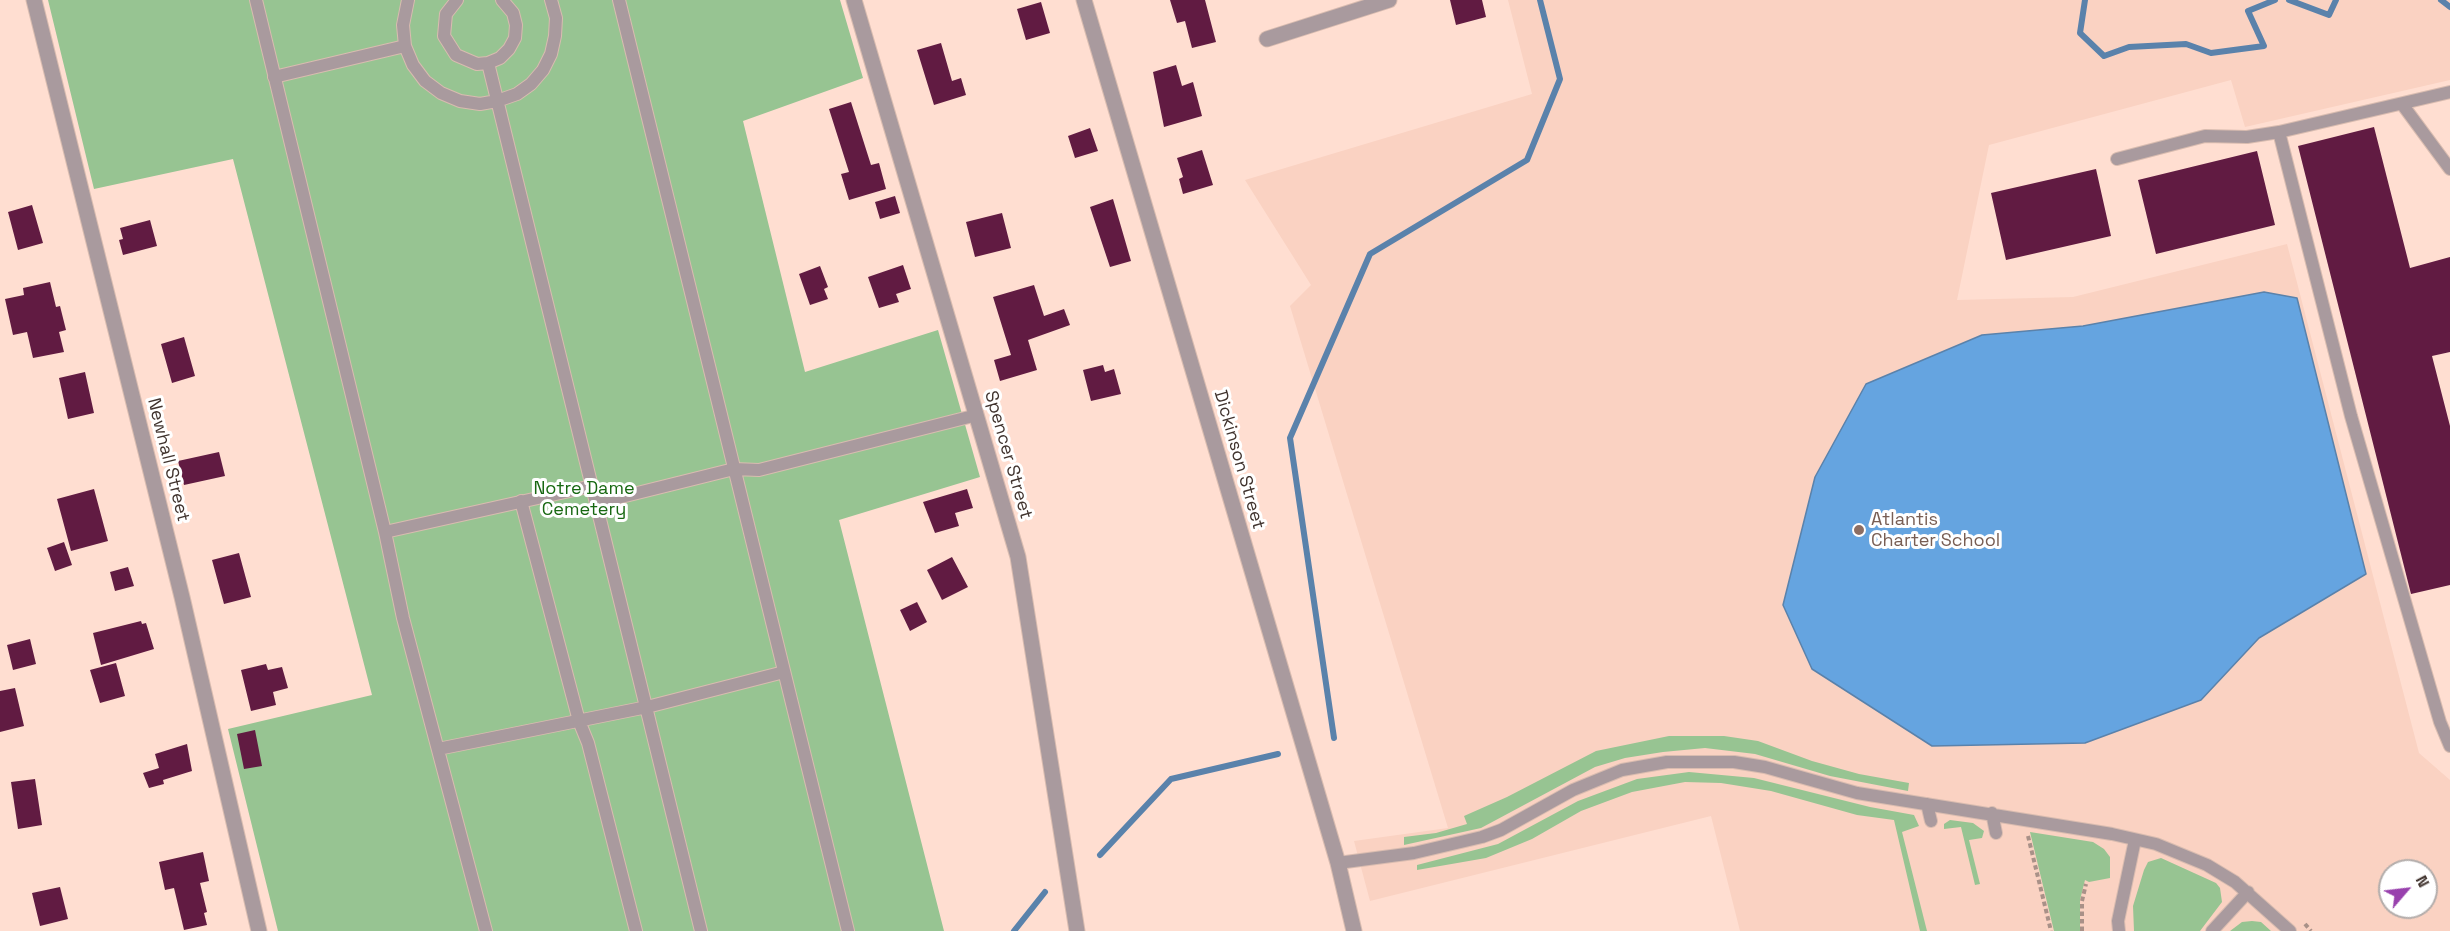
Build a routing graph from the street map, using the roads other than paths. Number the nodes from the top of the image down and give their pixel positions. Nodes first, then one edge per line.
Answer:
1 (34, 0) edge
2 (256, 0) edge
3 (408, 0) edge
4 (457, 0) edge
5 (502, 0) edge
6 (551, 0) edge
7 (619, 0) edge
8 (854, 0) edge
9 (1084, 0) edge
10 (1389, 0) edge
11 (1267, 39) dead end
12 (405, 46) junction
13 (488, 63) junction
14 (274, 77) junction
15 (2450, 92) edge
16 (497, 101) junction
17 (2403, 104) junction
18 (2279, 132) junction
19 (2117, 159) dead end
20 (2450, 169) edge
21 (977, 415) junction
22 (734, 469) junction
23 (592, 486) junction
24 (521, 501) junction
25 (597, 503) junction
26 (385, 532) junction
27 (784, 672) junction
28 (647, 707) junction
29 (579, 721) junction
30 (2450, 746) edge
31 (438, 749) junction
32 (1927, 804) junction
33 (1992, 813) junction
34 (1931, 821) dead end
35 (1996, 833) dead end
36 (2135, 840) junction
37 (1338, 863) junction
38 (2248, 892) junction
39 (260, 931) edge
40 (486, 931) edge
41 (636, 931) edge
42 (701, 931) edge
43 (848, 931) edge
44 (1077, 931) edge
45 (1354, 931) edge
46 (2119, 931) edge
47 (2212, 931) edge
48 (2290, 931) edge

1 - 39 street, Newhall Street
2 - 14 lane
3 - 12 lane
4 - 13 lane
5 - 13 lane
6 - 16 lane
7 - 22 lane
8 - 21 street, Spencer Street
9 - 37 street, Dickinson Street
10 - 11 street
12 - 14 lane
12 - 16 lane
13 - 16 lane
14 - 26 lane
15 - 17 lane
16 - 23 lane
17 - 18 lane
17 - 20 lane
18 - 19 lane
18 - 30 lane
21 - 22 lane
21 - 44 street, Spencer Street
22 - 25 lane
22 - 27 lane
23 - 24 lane
23 - 25 lane
24 - 26 lane
24 - 29 lane
25 - 28 lane
26 - 31 lane
27 - 28 lane
27 - 43 lane
28 - 29 lane
28 - 42 lane
29 - 31 lane
29 - 41 lane
31 - 40 lane
32 - 33 lane
32 - 34 lane
32 - 37 lane
33 - 35 lane
33 - 36 lane
36 - 38 lane
36 - 46 lane
37 - 45 street, Dickinson Street
38 - 47 lane
38 - 48 lane

